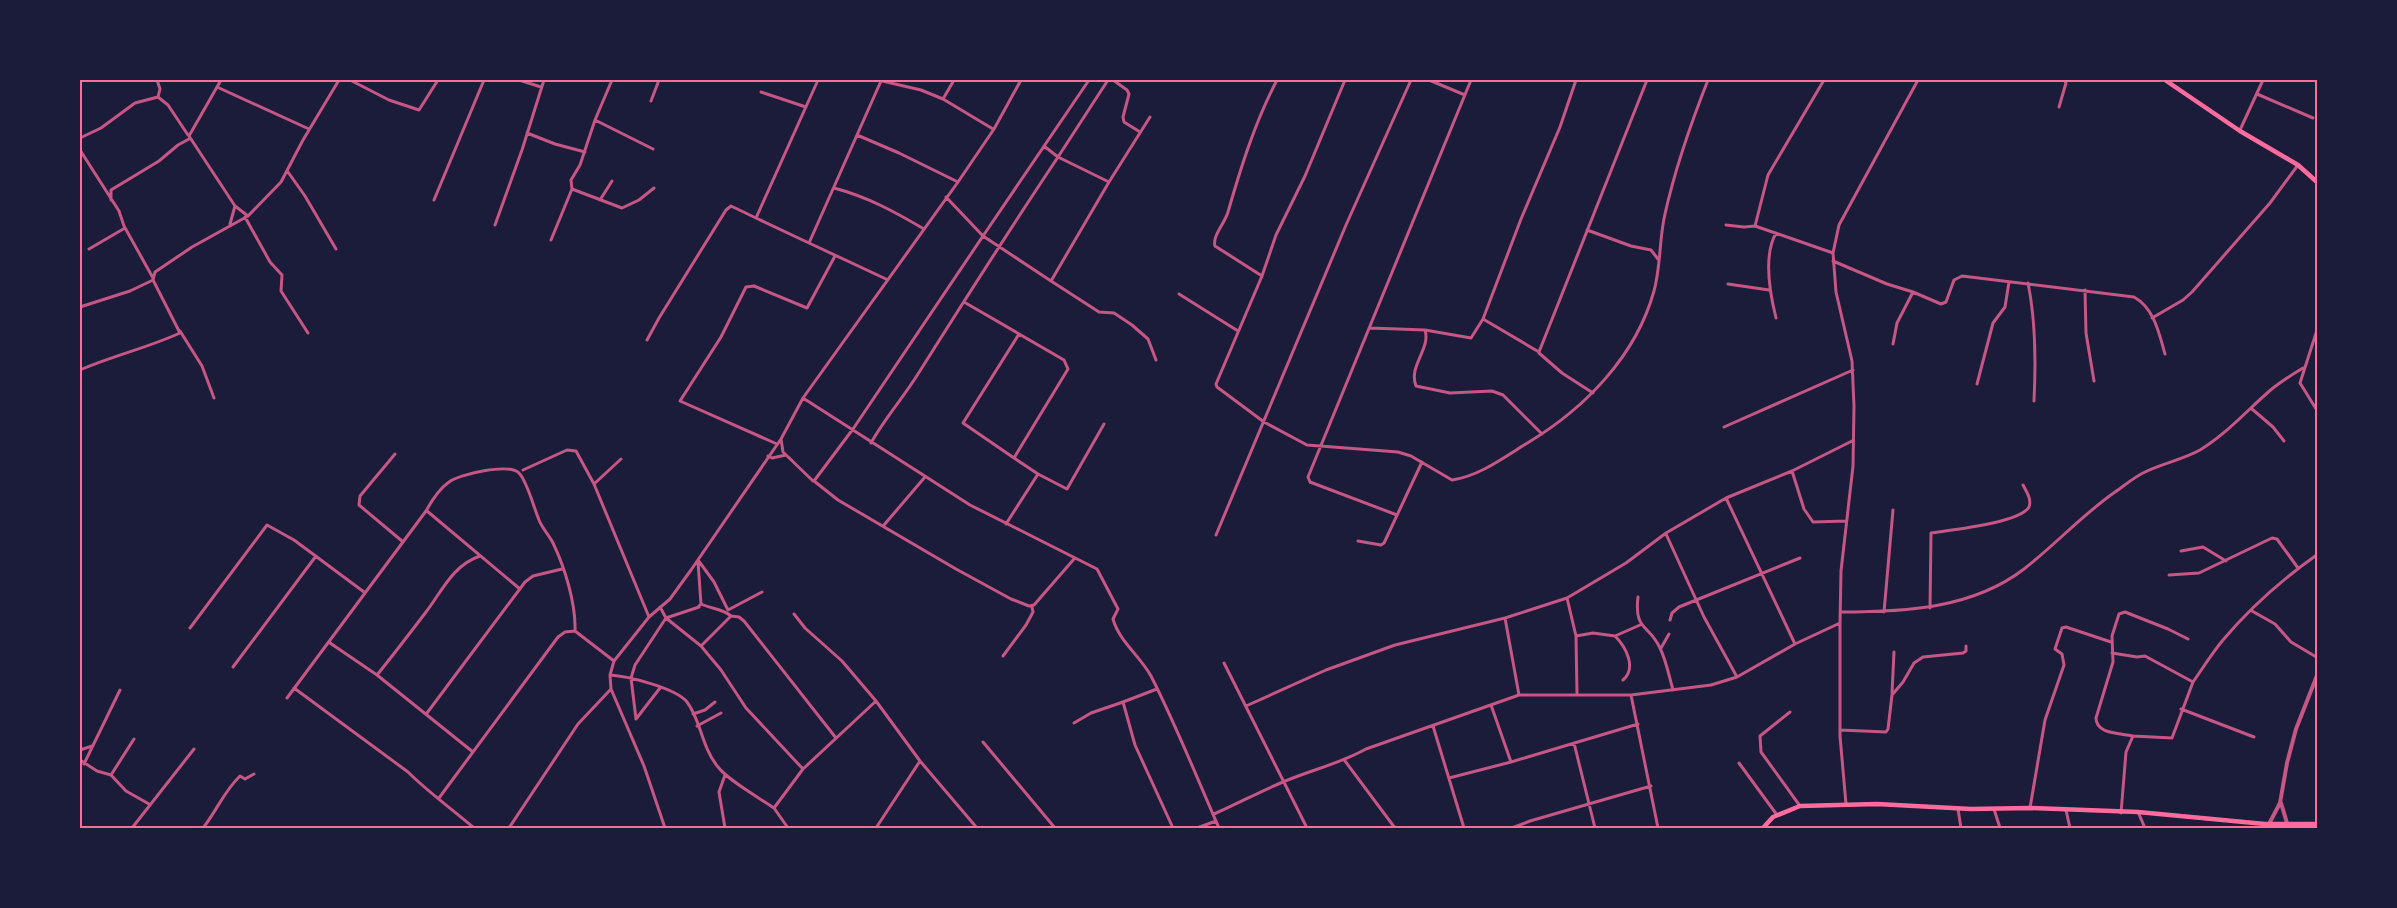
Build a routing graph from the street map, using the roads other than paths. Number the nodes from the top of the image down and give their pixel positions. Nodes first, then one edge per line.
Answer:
1 (157, 80) edge
2 (221, 80) edge
3 (339, 80) edge
4 (350, 80) edge
5 (438, 80) edge
6 (484, 80) edge
7 (519, 80) edge
8 (544, 80) edge
9 (612, 80) edge
10 (658, 80) edge
11 (818, 80) edge
12 (879, 80) edge
13 (954, 80) edge
14 (1021, 80) edge
15 (1089, 80) edge
16 (1108, 80) edge
17 (1113, 80) edge
18 (1277, 80) edge
19 (1346, 80) edge
20 (1411, 80) edge
21 (1429, 80) edge
22 (1471, 80) edge
23 (1576, 80) edge
24 (1647, 80) edge
25 (1708, 80) edge
26 (1824, 80) edge
27 (1918, 80) edge
28 (2064, 80) edge
29 (2165, 80) edge
30 (2263, 80) edge
31 (217, 87) junction
32 (540, 87) junction
33 (761, 92) dead end
34 (2257, 94) junction
35 (1465, 95) junction
36 (158, 96) junction
37 (943, 99) junction
38 (651, 101) dead end
39 (806, 107) junction
40 (2059, 108) dead end
41 (1150, 117) dead end
42 (2313, 118) dead end
43 (595, 120) junction
44 (309, 129) junction
45 (993, 129) junction
46 (2240, 130) junction
47 (1140, 132) junction
48 (527, 133) junction
49 (857, 135) junction
50 (189, 137) junction
51 (80, 138) edge
52 (1044, 146) junction
53 (653, 149) dead end
54 (80, 150) edge
55 (585, 152) junction
56 (1058, 157) junction
57 (2298, 165) junction
58 (287, 171) junction
59 (612, 181) dead end
60 (958, 182) junction
61 (1109, 182) junction
62 (2318, 183) edge
63 (834, 188) junction
64 (572, 189) junction
65 (654, 189) dead end
66 (946, 197) junction
67 (434, 200) dead end
68 (600, 200) junction
69 (111, 202) junction
70 (235, 206) junction
71 (247, 216) junction
72 (756, 218) junction
73 (495, 225) dead end
74 (1726, 225) dead end
75 (229, 226) junction
76 (1755, 226) junction
77 (125, 228) junction
78 (924, 229) junction
79 (1587, 230) junction
80 (1776, 233) junction
81 (983, 236) junction
82 (551, 240) dead end
83 (809, 243) junction
84 (997, 247) junction
85 (89, 249) dead end
86 (336, 249) dead end
87 (1833, 254) junction
88 (835, 256) junction
89 (1658, 260) junction
90 (1833, 261) junction
91 (1262, 276) junction
92 (887, 279) junction
93 (153, 280) junction
94 (1051, 281) junction
95 (2008, 282) junction
96 (2028, 283) junction
97 (1728, 284) dead end
98 (1769, 290) junction
99 (2085, 290) junction
100 (1913, 292) junction
101 (1179, 294) dead end
102 (964, 302) junction
103 (80, 307) edge
104 (1776, 318) dead end
105 (2152, 318) junction
106 (1482, 319) junction
107 (2318, 327) edge
108 (1370, 328) junction
109 (179, 329) junction
110 (1425, 330) junction
111 (1238, 332) junction
112 (308, 333) dead end
113 (1019, 334) junction
114 (647, 340) dead end
115 (1893, 344) dead end
116 (1539, 352) junction
117 (2165, 354) dead end
118 (1155, 360) dead end
119 (2303, 368) junction
120 (80, 370) edge
121 (1853, 370) junction
122 (2094, 381) dead end
123 (1977, 384) dead end
124 (1593, 393) junction
125 (214, 398) dead end
126 (803, 398) junction
127 (2034, 401) dead end
128 (2252, 409) junction
129 (2318, 412) edge
130 (1264, 422) junction
131 (1104, 424) dead end
132 (1724, 427) dead end
133 (853, 429) junction
134 (1542, 434) junction
135 (781, 439) junction
136 (1852, 441) junction
137 (2284, 441) dead end
138 (871, 443) junction
139 (777, 444) junction
140 (1320, 444) junction
141 (395, 454) dead end
142 (786, 455) junction
143 (768, 456) junction
144 (1014, 458) junction
145 (621, 459) dead end
146 (1422, 462) junction
147 (523, 470) dead end
148 (1792, 471) junction
149 (1038, 474) junction
150 (925, 477) junction
151 (813, 481) junction
152 (594, 484) junction
153 (2023, 485) dead end
154 (1726, 498) junction
155 (1893, 510) dead end
156 (426, 511) junction
157 (1397, 515) junction
158 (1846, 521) junction
159 (1006, 524) junction
160 (884, 525) junction
161 (1665, 533) junction
162 (1216, 535) dead end
163 (1358, 541) dead end
164 (402, 542) junction
165 (2181, 551) dead end
166 (2318, 554) edge
167 (316, 556) junction
168 (480, 556) junction
169 (1800, 558) dead end
170 (698, 560) junction
171 (1074, 560) junction
172 (2226, 561) junction
173 (2298, 568) junction
174 (562, 569) junction
175 (1762, 574) junction
176 (2169, 575) dead end
177 (520, 589) junction
178 (364, 592) junction
179 (762, 592) dead end
180 (1638, 597) dead end
181 (1567, 598) junction
182 (1697, 600) junction
183 (700, 606) junction
184 (660, 607) junction
185 (1032, 607) junction
186 (1930, 608) junction
187 (2252, 611) junction
188 (1841, 612) junction
189 (1884, 612) junction
190 (794, 614) dead end
191 (731, 616) junction
192 (649, 617) junction
193 (666, 618) junction
194 (1505, 618) junction
195 (1670, 620) dead end
196 (1840, 623) junction
197 (1640, 625) junction
198 (190, 628) dead end
199 (575, 632) junction
200 (1670, 634) dead end
201 (1576, 636) junction
202 (1615, 636) junction
203 (2188, 639) dead end
204 (330, 643) junction
205 (2112, 643) junction
206 (1795, 644) junction
207 (701, 646) junction
208 (1966, 646) dead end
209 (1660, 648) junction
210 (1894, 652) dead end
211 (2112, 653) junction
212 (1003, 656) dead end
213 (2318, 658) edge
214 (614, 661) junction
215 (1224, 663) dead end
216 (233, 667) dead end
217 (2318, 673) edge
218 (377, 675) junction
219 (610, 675) junction
220 (1737, 677) junction
221 (632, 678) junction
222 (1623, 680) dead end
223 (2193, 682) junction
224 (294, 688) junction
225 (610, 688) junction
226 (660, 688) junction
227 (1156, 689) junction
228 (120, 690) dead end
229 (1673, 690) junction
230 (1577, 694) junction
231 (1519, 695) junction
232 (1631, 695) junction
233 (1892, 695) junction
234 (287, 698) dead end
235 (876, 701) junction
236 (715, 702) dead end
237 (1123, 702) junction
238 (1491, 705) junction
239 (1246, 706) junction
240 (2181, 709) junction
241 (1790, 712) dead end
242 (427, 713) junction
243 (721, 713) dead end
244 (693, 714) junction
245 (1074, 723) dead end
246 (1638, 724) junction
247 (697, 726) junction
248 (1433, 726) junction
249 (1840, 730) junction
250 (2133, 736) junction
251 (2254, 737) dead end
252 (836, 738) junction
253 (134, 739) dead end
254 (983, 742) dead end
255 (1574, 744) junction
256 (94, 746) junction
257 (194, 749) dead end
258 (80, 750) edge
259 (473, 752) junction
260 (80, 760) edge
261 (1345, 760) junction
262 (920, 761) junction
263 (1511, 762) junction
264 (1739, 763) dead end
265 (84, 764) junction
266 (803, 769) junction
267 (254, 774) dead end
268 (725, 774) junction
269 (111, 775) junction
270 (1449, 778) junction
271 (1282, 782) junction
272 (1651, 786) junction
273 (439, 798) junction
274 (1591, 803) junction
275 (2280, 803) junction
276 (149, 804) junction
277 (1846, 805) junction
278 (1800, 806) junction
279 (1958, 807) junction
280 (774, 808) junction
281 (2030, 808) junction
282 (1994, 809) junction
283 (2066, 810) junction
284 (2138, 812) junction
285 (2121, 813) junction
286 (1214, 814) junction
287 (1777, 815) junction
288 (1216, 821) junction
289 (2287, 823) junction
290 (2318, 824) edge
291 (2267, 825) edge
292 (132, 828) edge
293 (203, 828) edge
294 (474, 828) edge
295 (509, 828) edge
296 (665, 828) edge
297 (725, 828) edge
298 (788, 828) edge
299 (876, 828) edge
300 (976, 828) edge
301 (1055, 828) edge
302 (1173, 828) edge
303 (1197, 828) edge
304 (1219, 828) edge
305 (1307, 828) edge
306 (1395, 828) edge
307 (1464, 828) edge
308 (1512, 828) edge
309 (1595, 828) edge
310 (1658, 828) edge
311 (1763, 828) edge
312 (1960, 828) edge
313 (2000, 828) edge
314 (2070, 828) edge
315 (2145, 828) edge

1 - 36 street
2 - 31 street
3 - 44 street
4 - 5 street
6 - 67 street
7 - 32 street
8 - 32 street
9 - 43 street
10 - 38 street
11 - 39 street
12 - 37 street
12 - 49 street
13 - 37 street
14 - 45 street
15 - 52 street
16 - 56 street
17 - 47 street
18 - 91 street
19 - 91 street
20 - 130 street
21 - 35 street
22 - 35 street
23 - 106 street
24 - 79 street
25 - 89 street
26 - 76 street
27 - 87 street
28 - 40 street
29 - 46 main road
30 - 34 street
31 - 44 street
31 - 50 street
32 - 48 street
33 - 39 street
34 - 42 street
34 - 46 street
35 - 108 street
36 - 50 street
36 - 51 street
37 - 45 street
39 - 72 street
41 - 47 street
43 - 53 street
43 - 55 street
44 - 58 street
45 - 60 street
46 - 57 main road
47 - 61 street
48 - 55 street
48 - 73 street
49 - 60 street
49 - 63 street
50 - 69 street
50 - 70 street
52 - 56 street
52 - 81 street
54 - 69 street
55 - 64 street
56 - 61 street
56 - 84 street
57 - 62 main road
57 - 105 street
58 - 71 street
58 - 86 street
59 - 68 street
60 - 66 street
61 - 94 street
63 - 78 street
63 - 83 street
64 - 68 street
64 - 82 street
65 - 68 street
66 - 78 street
66 - 81 street
69 - 77 street
70 - 71 street
70 - 75 street
71 - 75 street
71 - 112 street
72 - 83 street
72 - 114 street
74 - 76 street
75 - 93 street
76 - 80 street
77 - 85 street
77 - 93 street
78 - 92 street
79 - 89 street
79 - 116 street
80 - 87 street
80 - 98 street
81 - 84 street
81 - 133 street
83 - 88 street
84 - 94 street
84 - 102 street
87 - 90 street
88 - 92 street
88 - 139 street
89 - 124 street
90 - 100 street
90 - 121 street
91 - 111 street
92 - 126 street
93 - 103 street
93 - 109 street
94 - 118 street
95 - 96 street
95 - 100 street
95 - 123 street
96 - 99 street
96 - 127 street
97 - 98 street
98 - 104 street
99 - 105 street
99 - 122 street
100 - 115 street
101 - 111 street
102 - 113 street
102 - 138 street
105 - 117 street
106 - 110 street
106 - 116 street
107 - 119 street
108 - 110 street
108 - 140 street
109 - 120 street
109 - 125 street
110 - 134 street
111 - 130 street
113 - 144 street
113 - 144 street
116 - 124 street
119 - 128 street
119 - 129 street
121 - 132 street
121 - 136 street
124 - 134 street
126 - 133 street
126 - 135 street
128 - 137 street
128 - 186 street
130 - 140 street
130 - 162 street
131 - 149 street
133 - 138 street
133 - 151 street
134 - 146 street
135 - 139 street
135 - 142 street
136 - 148 street
136 - 158 street
138 - 150 street
139 - 143 street
140 - 146 street
140 - 157 street
141 - 164 street
142 - 143 street
142 - 151 street
143 - 170 street
144 - 149 street
145 - 152 street
146 - 157 street
147 - 152 street
148 - 154 street
148 - 158 street
149 - 159 street
150 - 159 street
150 - 160 street
151 - 160 street
152 - 192 street
153 - 186 street
154 - 161 street
154 - 175 street
155 - 189 street
156 - 164 street
156 - 168 street
156 - 174 street
157 - 163 street
158 - 188 street
159 - 171 street
160 - 185 street
161 - 181 street
161 - 182 street
164 - 178 street
165 - 172 street
166 - 173 street
167 - 178 street
167 - 198 street
167 - 216 street
168 - 177 street
168 - 218 street
169 - 175 street
170 - 179 street
170 - 183 street
170 - 184 street
171 - 185 street
171 - 227 street
172 - 173 street
172 - 176 street
173 - 187 street
174 - 177 street
174 - 199 street
175 - 182 street
175 - 206 street
177 - 242 street
178 - 204 street
180 - 197 street
181 - 194 street
181 - 201 street
182 - 195 street
182 - 220 street
183 - 191 street
183 - 193 street
184 - 192 street
184 - 193 street
185 - 212 street
186 - 189 street
187 - 213 street
187 - 223 street
188 - 189 street
188 - 196 street
190 - 235 street
191 - 207 street
191 - 252 street
192 - 214 street
193 - 207 street
193 - 221 street
194 - 231 street
194 - 239 street
196 - 206 street
196 - 249 street
197 - 202 street
197 - 209 street
199 - 214 street
199 - 259 street
200 - 209 street
201 - 202 street
201 - 230 street
202 - 222 street
203 - 205 street
204 - 218 street
204 - 224 street
205 - 211 street
205 - 281 street
206 - 220 street
207 - 266 street
208 - 233 street
209 - 229 street
210 - 233 street
211 - 223 street
211 - 250 street
214 - 219 street
215 - 239 street
217 - 275 street
218 - 242 street
219 - 221 street
219 - 225 street
220 - 229 street
221 - 226 street
221 - 226 street
223 - 240 street
224 - 234 street
224 - 273 street
225 - 295 street
225 - 296 street
226 - 244 street
227 - 237 street
227 - 286 street
228 - 256 street
229 - 232 street
230 - 231 street
230 - 232 street
231 - 238 street
232 - 246 street
233 - 249 street
235 - 252 street
235 - 262 street
236 - 244 street
237 - 245 street
237 - 302 street
238 - 248 street
238 - 263 street
239 - 271 street
240 - 250 street
240 - 251 street
241 - 278 street
242 - 259 street
243 - 247 street
244 - 247 street
246 - 255 street
246 - 272 street
247 - 268 street
248 - 261 street
248 - 270 street
249 - 277 street
250 - 285 street
252 - 266 street
253 - 269 street
254 - 301 street
255 - 263 street
255 - 274 street
256 - 258 street
256 - 265 street
257 - 276 street
259 - 273 street
260 - 265 street
261 - 271 street
261 - 306 street
262 - 299 street
262 - 300 street
263 - 270 street
264 - 287 street
265 - 269 street
266 - 280 street
267 - 293 street
268 - 280 street
268 - 297 street
269 - 276 street
270 - 307 street
271 - 286 street
271 - 305 street
272 - 274 street
272 - 310 street
273 - 294 street
274 - 308 street
274 - 309 street
275 - 289 street
275 - 291 street
276 - 292 street
277 - 278 main road
277 - 279 main road
278 - 287 main road
279 - 282 main road
279 - 312 street
280 - 298 street
281 - 282 main road
281 - 283 main road
282 - 313 street
283 - 285 main road
283 - 314 street
284 - 285 main road
284 - 291 main road
284 - 315 street
286 - 288 street
287 - 311 main road
288 - 303 street
288 - 304 street
289 - 290 main road
289 - 291 main road

